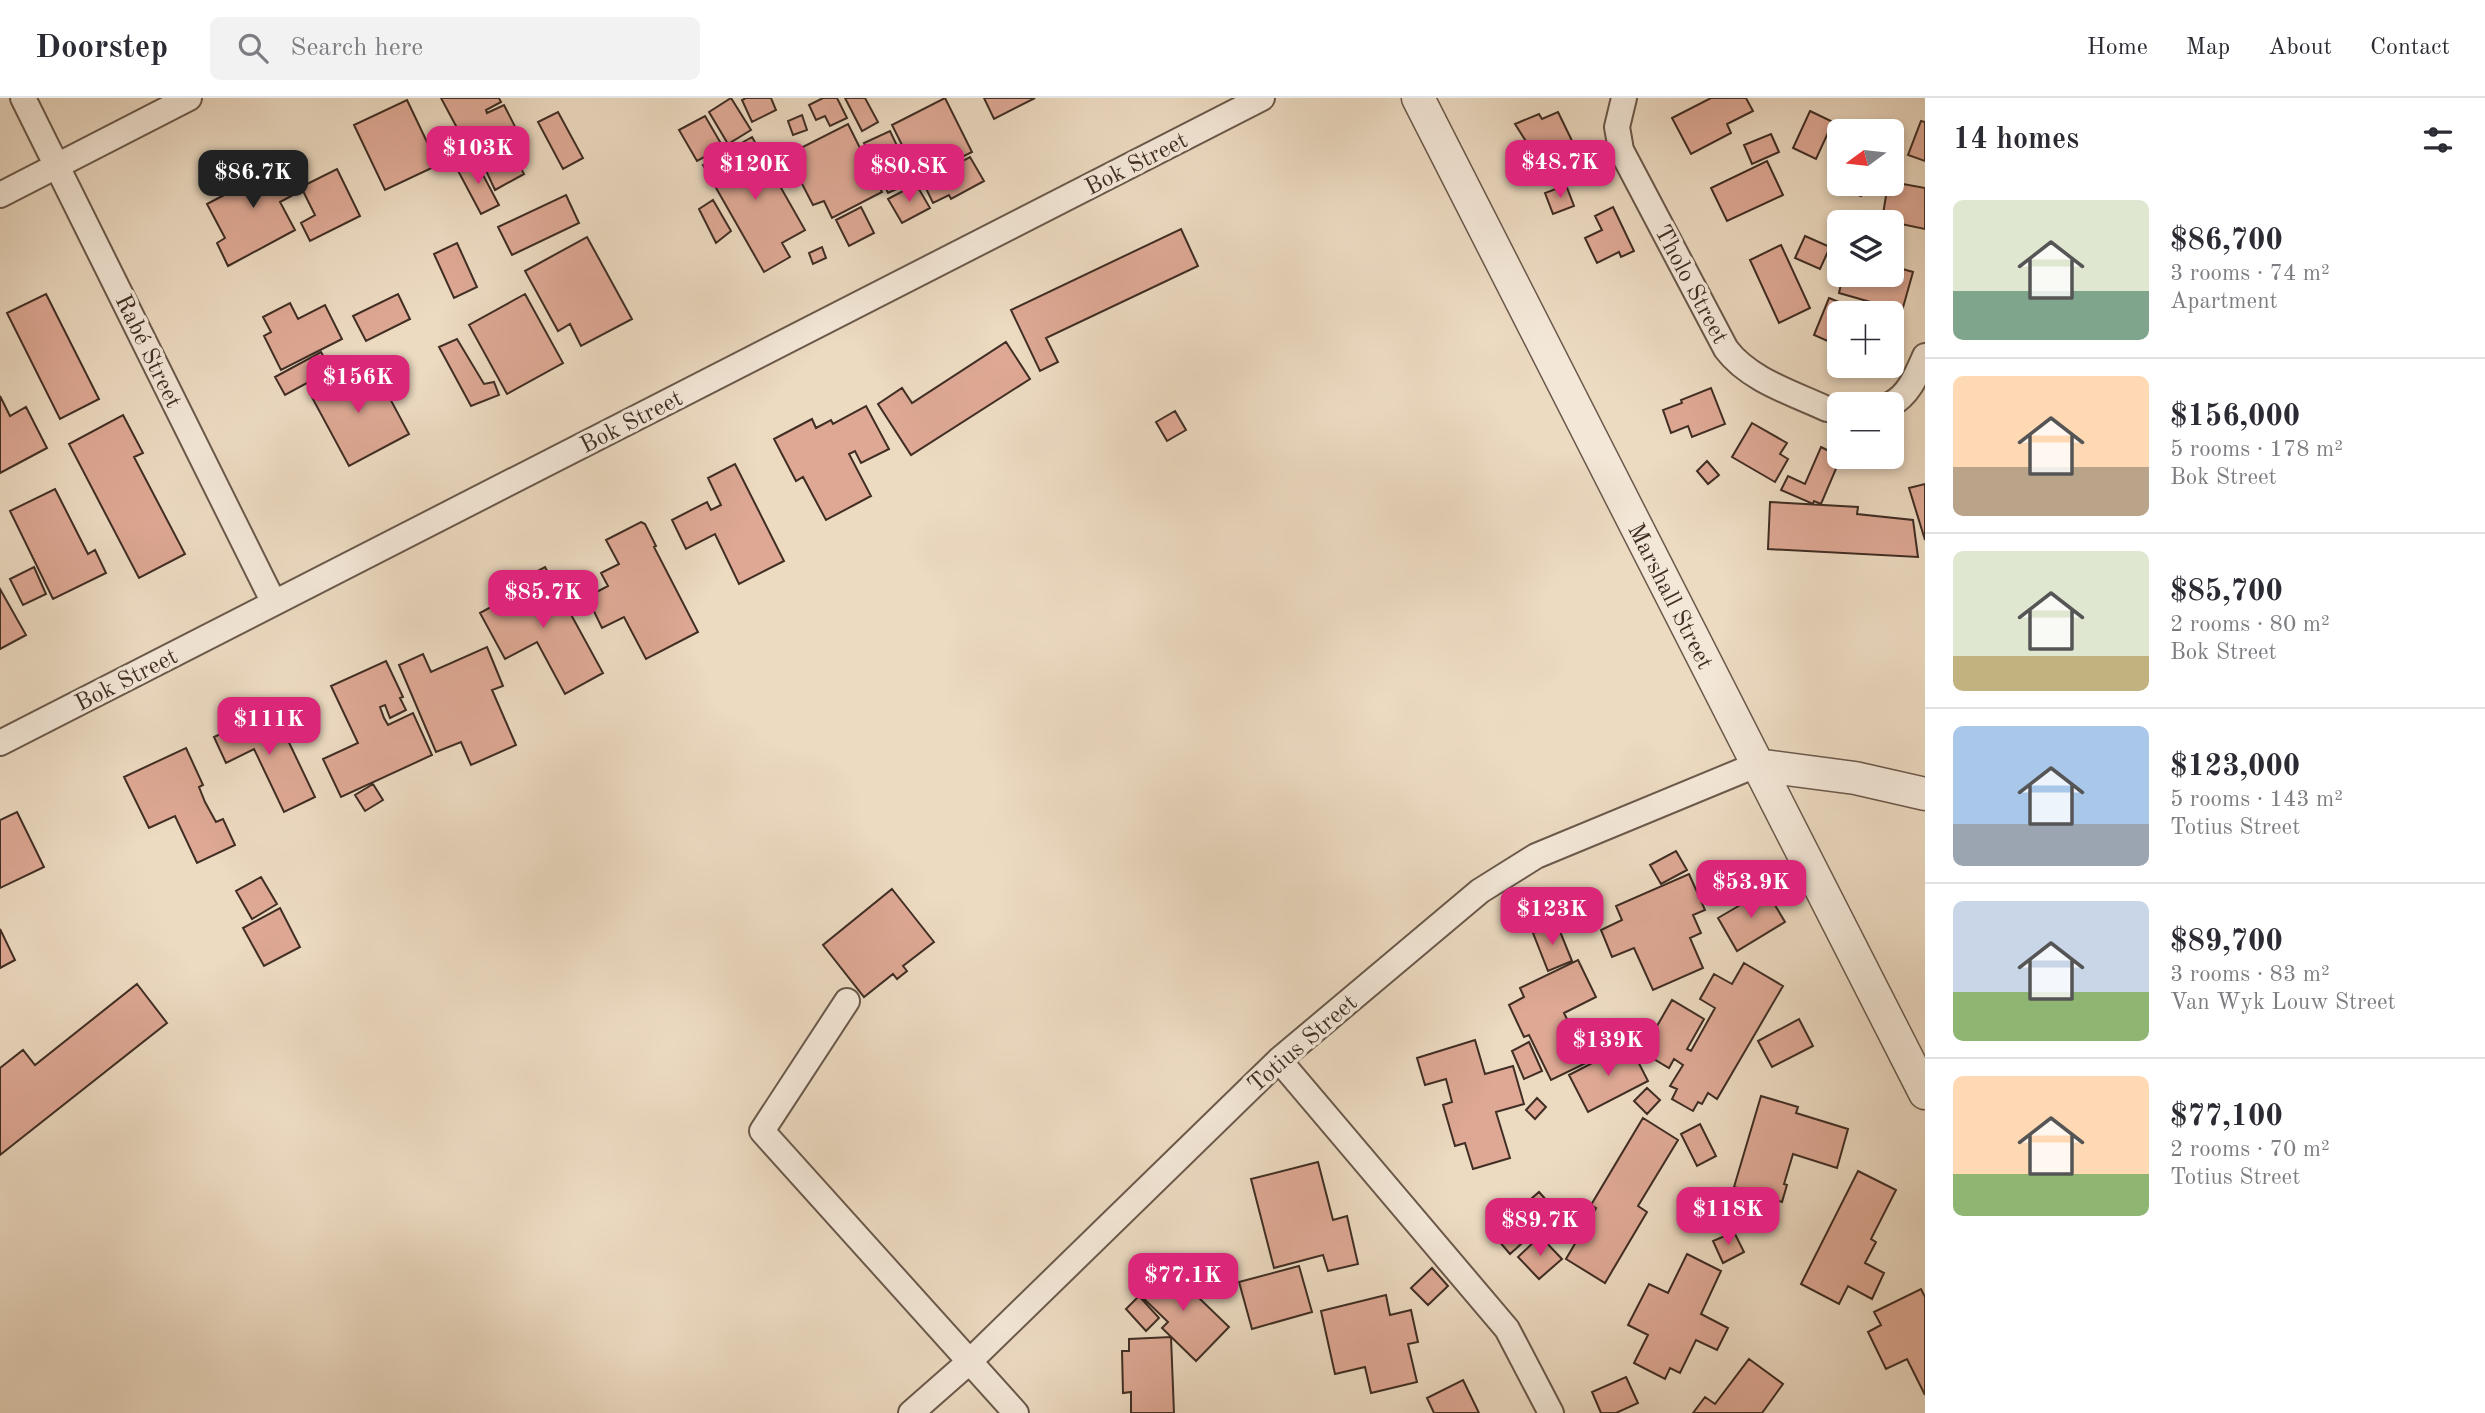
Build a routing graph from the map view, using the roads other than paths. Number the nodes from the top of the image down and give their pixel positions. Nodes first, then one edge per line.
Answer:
1 (23, 98) edge
2 (190, 98) edge
3 (1262, 98) edge
4 (1418, 98) edge
5 (1624, 98) edge
6 (57, 166) junction
7 (0, 195) edge
8 (1925, 356) edge
9 (1904, 395) edge
10 (1827, 409) edge
11 (274, 603) junction
12 (0, 743) edge
13 (1756, 765) junction
14 (1925, 794) edge
15 (846, 1001) dead end
16 (1279, 1060) junction
17 (1925, 1093) edge
18 (969, 1362) junction
19 (911, 1413) edge
20 (1016, 1413) edge
21 (1551, 1413) edge

1 - 6 street, Rabé Street
2 - 6 street
3 - 11 street, Bok Street
4 - 13 street, Marshall Street
5 - 10 street, Tholo Street
6 - 7 street
6 - 11 street, Rabé Street
8 - 9 street
11 - 12 street, Bok Street
13 - 14 street
13 - 16 street, Totius Street
13 - 17 street, Marshall Street
15 - 18 street
16 - 18 street, Totius Street
16 - 21 street
18 - 19 street, Totius Street
18 - 20 street

